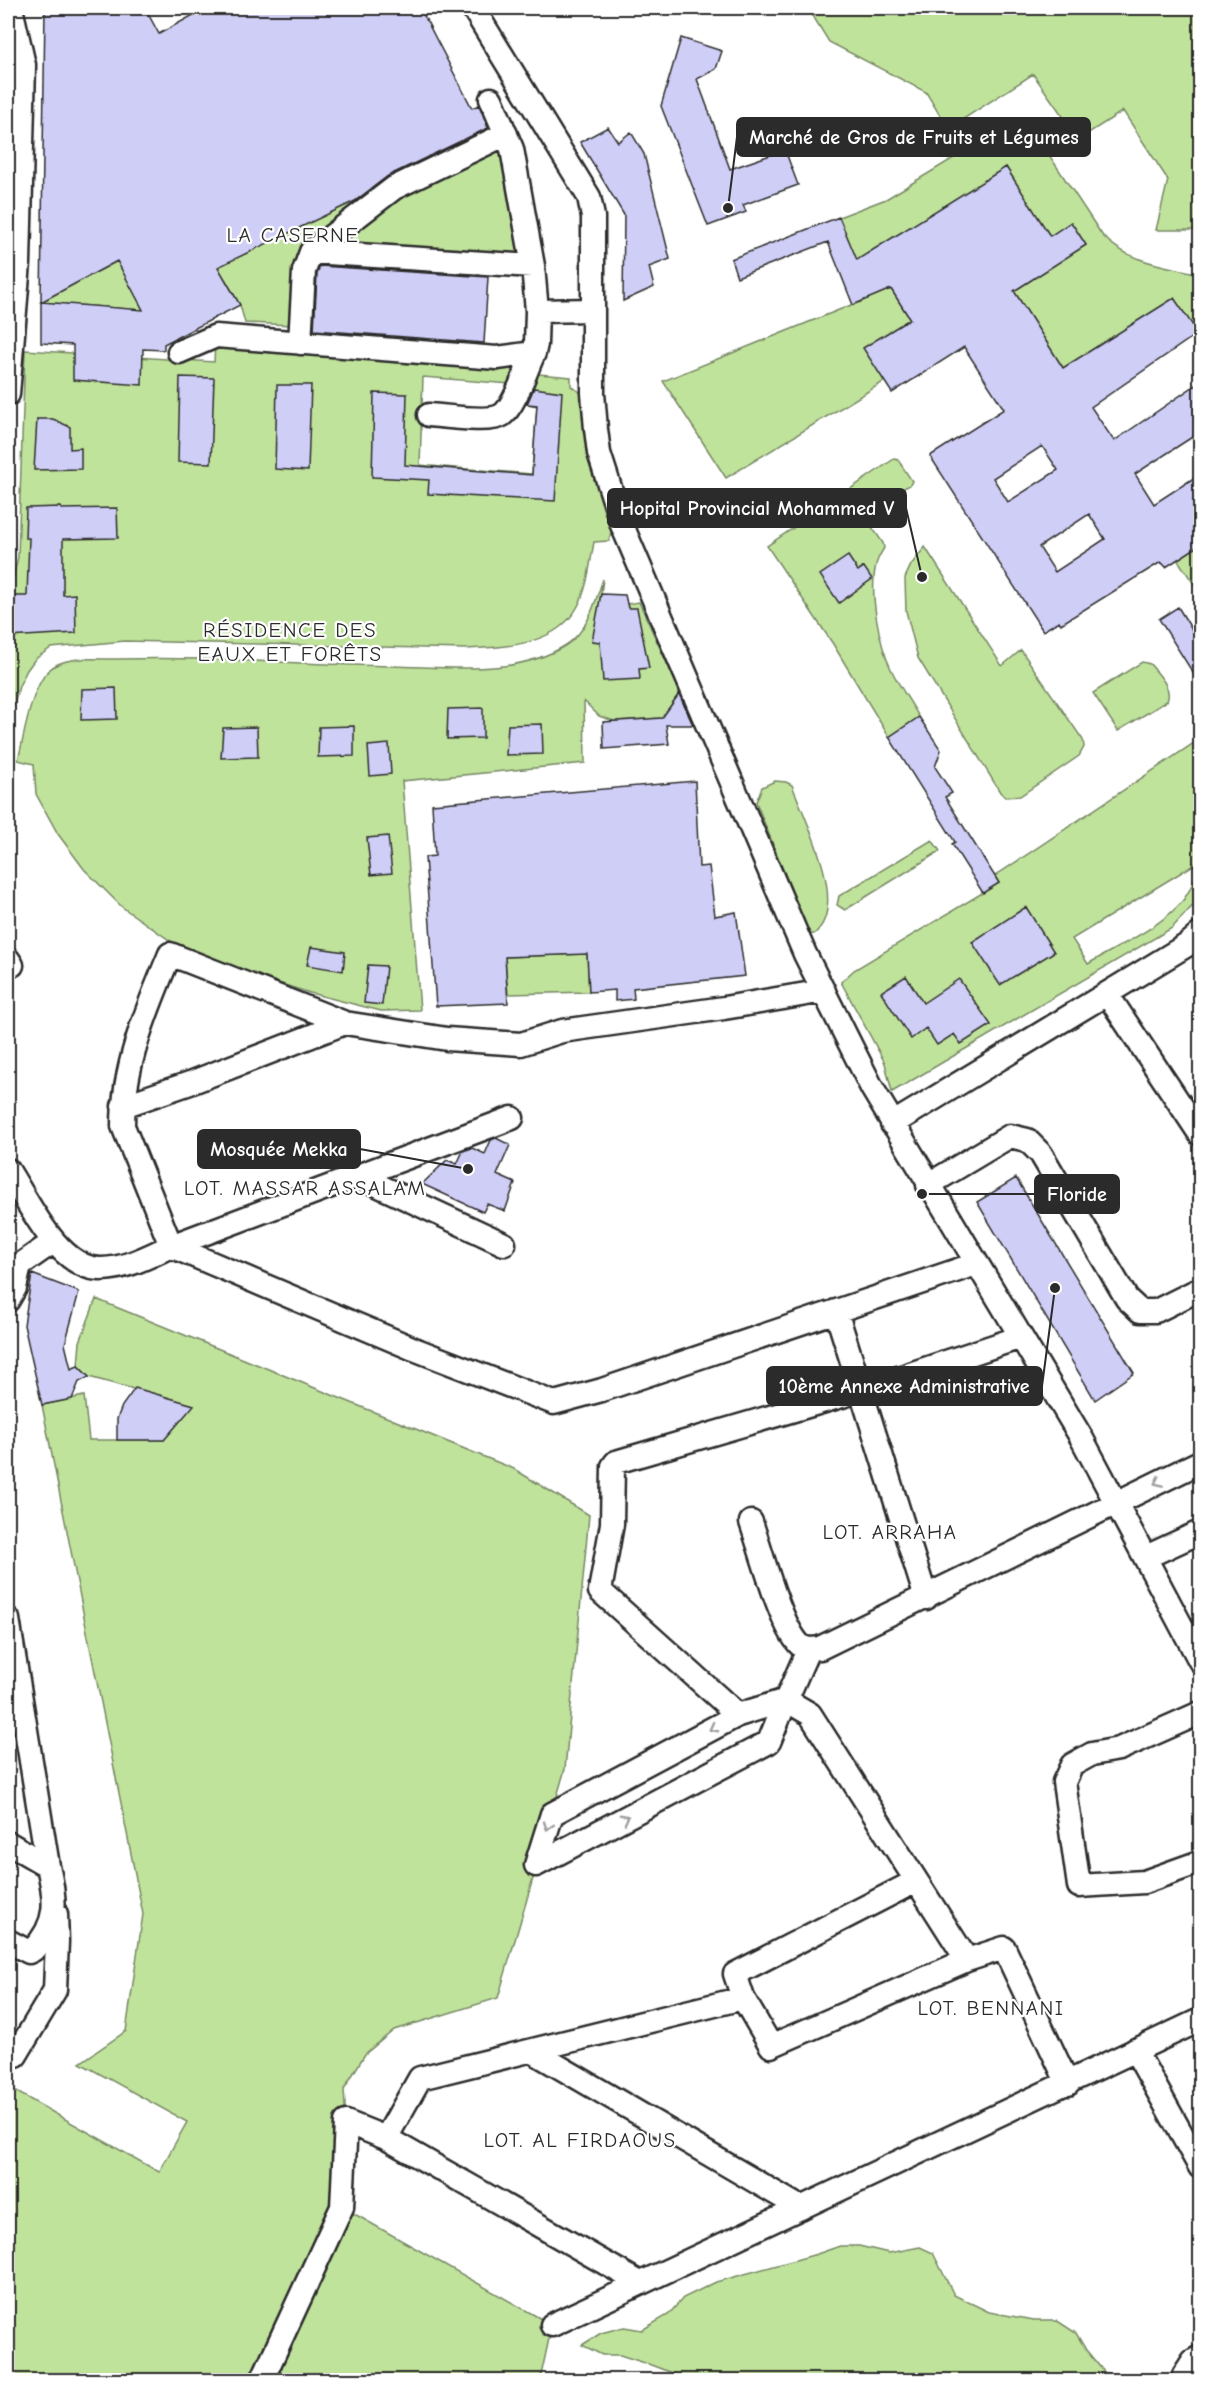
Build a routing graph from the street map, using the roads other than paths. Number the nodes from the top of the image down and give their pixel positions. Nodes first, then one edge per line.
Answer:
1 (11, 8) edge
2 (473, 8) edge
3 (16, 69) edge
4 (491, 99) dead end
5 (506, 134) junction
6 (311, 252) junction
7 (533, 266) junction
8 (593, 310) junction
9 (537, 311) junction
10 (300, 343) junction
11 (179, 352) dead end
12 (534, 353) junction
13 (9, 367) edge
14 (8, 394) edge
15 (429, 415) dead end
16 (1200, 934) edge
17 (824, 991) junction
18 (1107, 994) junction
19 (345, 1023) junction
20 (123, 1106) junction
21 (512, 1118) dead end
22 (891, 1124) junction
23 (1200, 1134) edge
24 (8, 1170) edge
25 (358, 1176) junction
26 (928, 1185) junction
27 (53, 1242) junction
28 (504, 1244) dead end
29 (171, 1246) junction
30 (976, 1264) junction
31 (1200, 1289) edge
32 (8, 1300) edge
33 (836, 1311) junction
34 (1021, 1337) junction
35 (859, 1391) junction
36 (1200, 1462) edge
37 (1116, 1502) junction
38 (752, 1522) dead end
39 (1200, 1532) edge
40 (1146, 1557) junction
41 (926, 1598) junction
42 (8, 1619) edge
43 (808, 1650) junction
44 (1200, 1661) edge
45 (786, 1700) junction
46 (1200, 1713) edge
47 (738, 1715) junction
48 (18, 1736) edge
49 (8, 1843) edge
50 (1200, 1862) edge
51 (48, 1866) junction
52 (916, 1881) junction
53 (55, 1906) junction
54 (8, 1941) edge
55 (967, 1960) junction
56 (743, 1998) junction
57 (1200, 2020) edge
58 (1135, 2050) junction
59 (532, 2051) junction
60 (16, 2055) dead end
61 (1068, 2084) junction
62 (386, 2138) junction
63 (1200, 2167) edge
64 (801, 2208) junction
65 (640, 2283) junction
66 (552, 2325) dead end
67 (1200, 2357) edge
68 (262, 2380) edge
69 (1187, 2380) edge

1 - 3 street
2 - 8 street
3 - 13 street
4 - 5 street
5 - 6 street
5 - 7 street
6 - 7 street
6 - 10 street
7 - 9 street
8 - 9 street
8 - 17 street
9 - 12 street
10 - 11 street
10 - 12 street
12 - 15 street
13 - 14 street
16 - 18 street
17 - 19 street
17 - 22 street
18 - 22 street
18 - 23 street
19 - 20 street
19 - 20 street
20 - 29 street
21 - 25 street
22 - 26 street
24 - 27 street
25 - 28 street
25 - 29 street
26 - 30 street
26 - 31 street
27 - 29 street
27 - 32 street
29 - 33 street
30 - 33 street
30 - 34 street
33 - 35 street
34 - 35 street
34 - 37 street
35 - 41 street
35 - 47 street
36 -> 37 street
37 - 40 street
37 - 41 street
38 - 43 street
39 - 40 street
40 - 44 street
41 - 43 street
42 - 48 street
43 - 45 street
45 - 47 street
47 -> 45 street
45 - 52 street
46 - 50 street
48 - 51 street
49 - 51 street
51 - 53 street
52 - 55 street
52 - 56 street
53 - 54 street
53 - 60 street
55 - 56 street
55 - 61 street
56 - 59 street
57 - 58 street
58 - 61 street
58 - 63 street
59 - 62 street
59 - 64 street
61 - 64 street
62 - 65 street
62 - 68 street
64 - 65 street
65 - 66 street
67 - 69 street

